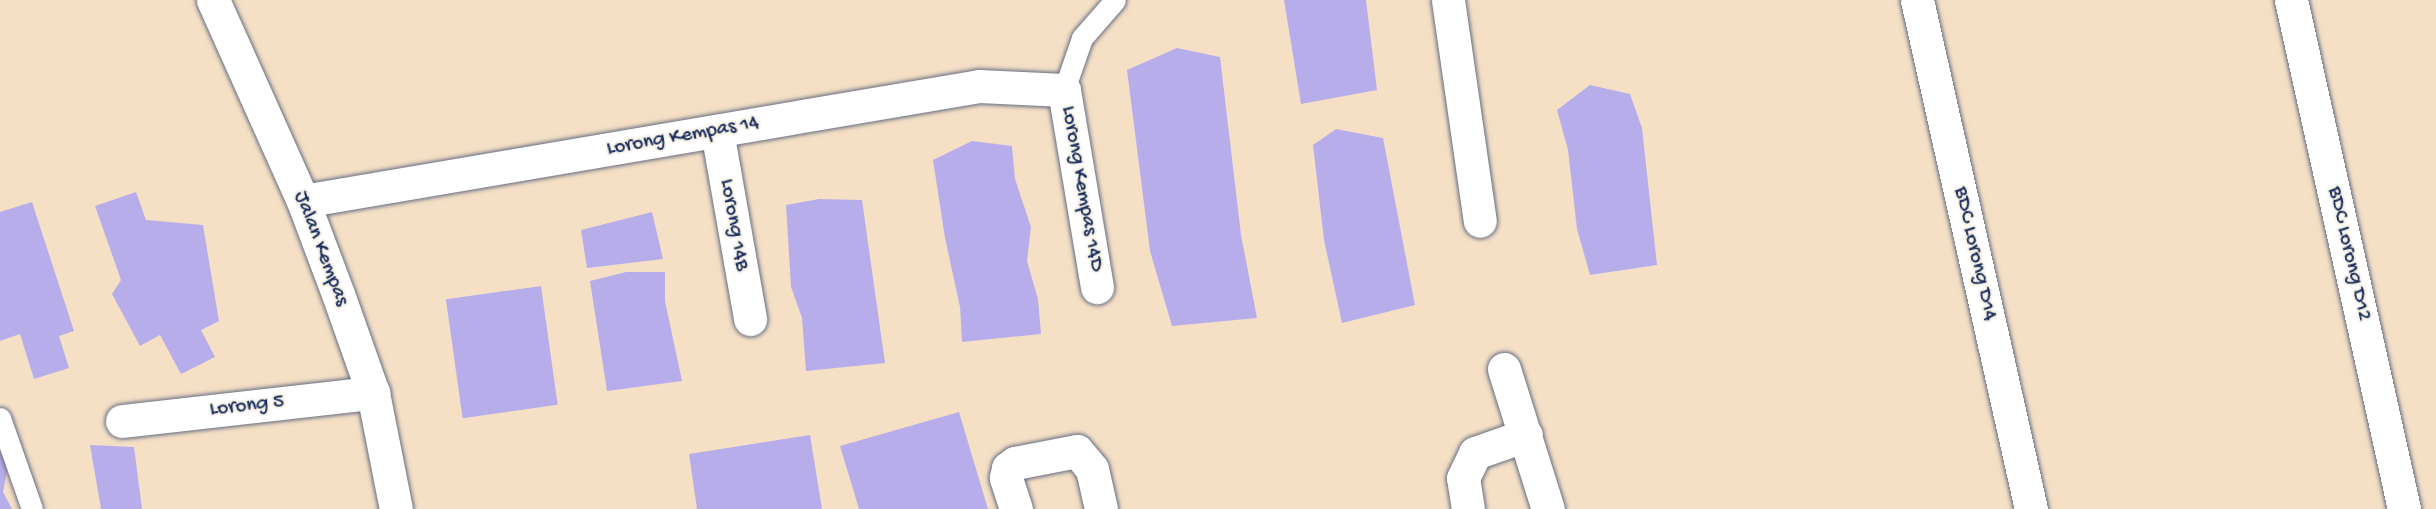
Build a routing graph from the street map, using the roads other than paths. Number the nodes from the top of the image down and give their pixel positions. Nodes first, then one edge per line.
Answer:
1 (213, 0) edge
2 (1115, 0) edge
3 (1448, 0) edge
4 (1917, 0) edge
5 (2291, 0) edge
6 (1064, 90) junction
7 (717, 131) junction
8 (303, 201) junction
9 (1480, 221) dead end
10 (1097, 287) dead end
11 (750, 319) dead end
12 (1504, 369) dead end
13 (373, 393) junction
14 (0, 418) edge
15 (122, 421) dead end
16 (1526, 435) junction
17 (32, 509) edge
18 (396, 509) edge
19 (1016, 509) edge
20 (1101, 509) edge
21 (1468, 509) edge
22 (1548, 509) edge
23 (2031, 509) edge
24 (2404, 509) edge

1 - 8 street, Jalan Kempas
2 - 6 lane
3 - 9 street
4 - 23 street, BDC Lorong D14
5 - 24 street, BDC Lorong D12
6 - 7 street, Lorong Kempas 14
6 - 10 street, Lorong Kempas 14D
7 - 8 street, Lorong Kempas 14
7 - 11 street, Lorong 14B
8 - 13 street, Jalan Kempas
12 - 16 street
13 - 15 street, Lorong 5
13 - 18 street, Jalan Kempas
14 - 17 lane
16 - 21 street
16 - 22 street
19 - 20 street

